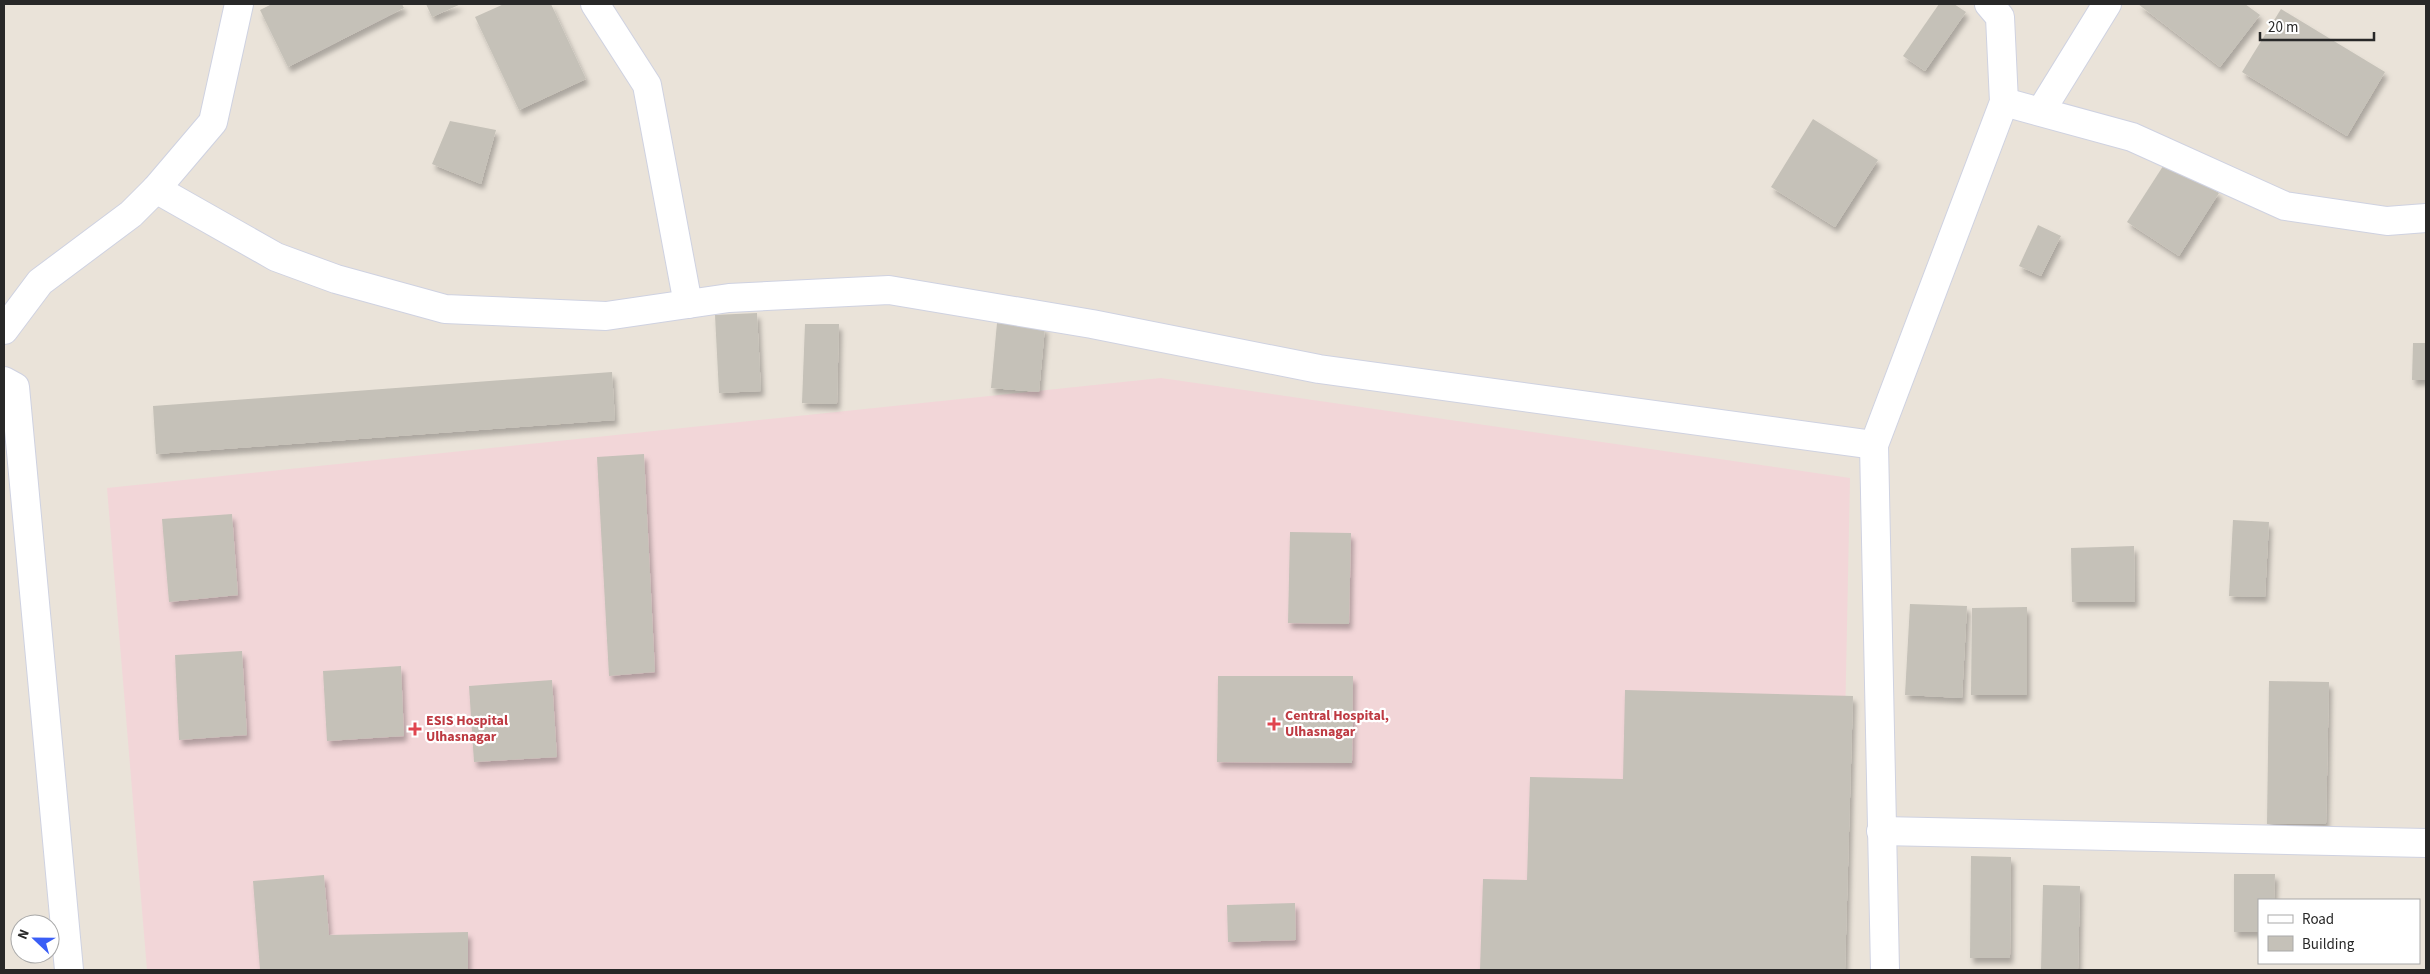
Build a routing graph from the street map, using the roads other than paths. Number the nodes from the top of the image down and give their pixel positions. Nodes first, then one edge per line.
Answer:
1 (239, 4) edge
2 (595, 4) edge
3 (1989, 4) edge
4 (2107, 4) edge
5 (2004, 102) junction
6 (2041, 111) junction
7 (156, 189) junction
8 (2426, 218) edge
9 (688, 304) junction
10 (4, 330) edge
11 (4, 381) edge
12 (1874, 446) junction
13 (1881, 831) junction
14 (2426, 843) edge
15 (69, 970) edge
16 (1885, 970) edge

1 - 7 street
2 - 9 street
3 - 5 street
4 - 6 street
5 - 6 street
5 - 12 street
6 - 8 street
7 - 9 street
7 - 10 street
9 - 12 street
11 - 15 street
12 - 13 street
13 - 14 street
13 - 16 street

